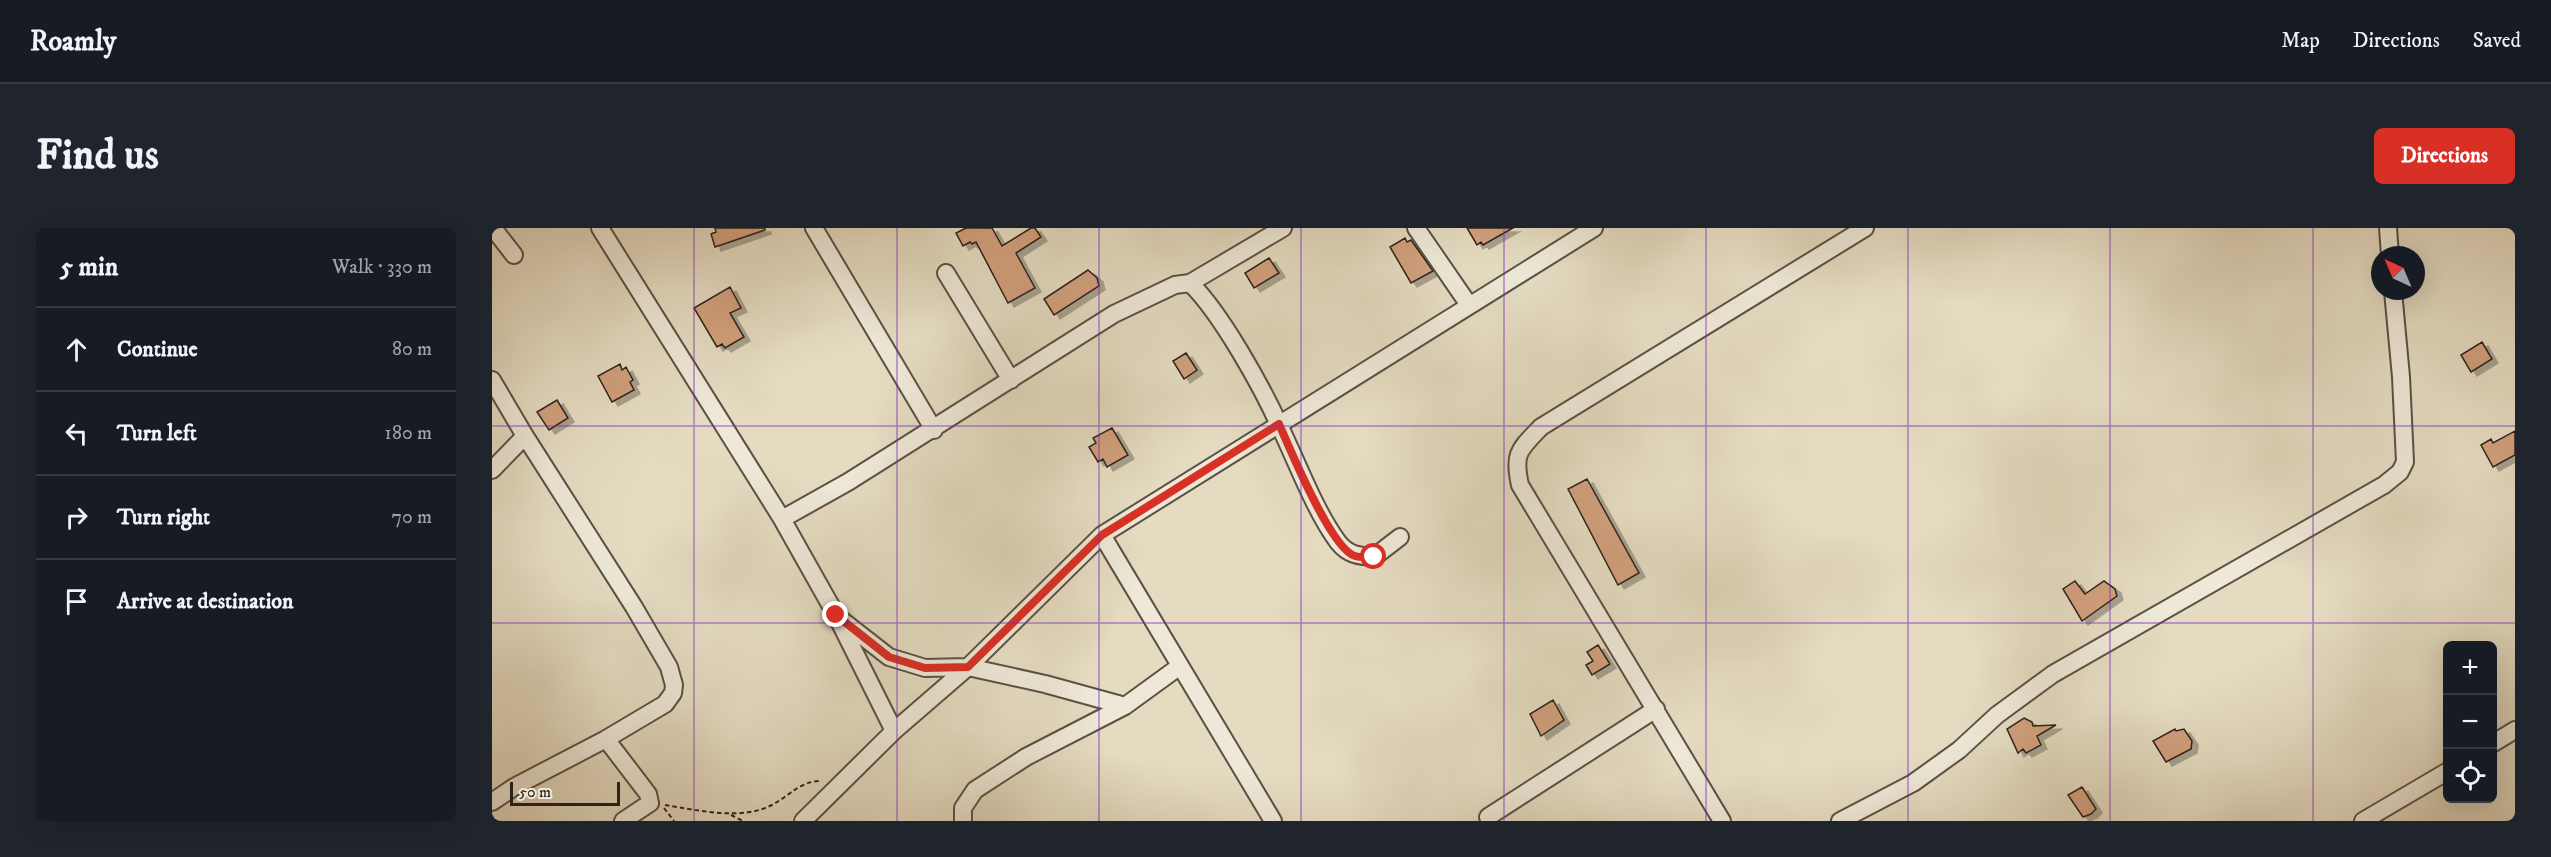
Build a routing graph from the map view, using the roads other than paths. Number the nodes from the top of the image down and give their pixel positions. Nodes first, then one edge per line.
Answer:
1 (493, 228) edge
2 (600, 228) edge
3 (814, 228) edge
4 (1283, 228) edge
5 (1416, 228) edge
6 (1594, 228) edge
7 (1865, 228) edge
8 (2388, 228) edge
9 (2389, 246) edge
10 (514, 255) dead end
11 (946, 273) dead end
12 (1190, 283) junction
13 (2394, 300) edge
14 (1469, 305) junction
15 (492, 380) edge
16 (1011, 380) junction
17 (1279, 424) junction
18 (934, 430) junction
19 (525, 436) junction
20 (492, 470) edge
21 (782, 519) junction
22 (1102, 535) junction
23 (1400, 537) dead end
24 (836, 615) junction
25 (1180, 666) junction
26 (968, 667) junction
27 (1125, 706) junction
28 (1656, 709) junction
29 (2515, 730) edge
30 (894, 731) junction
31 (606, 739) junction
32 (2497, 741) edge
33 (2443, 774) edge
34 (492, 802) edge
35 (1488, 817) dead end
36 (623, 821) edge
37 (803, 821) edge
38 (963, 821) edge
39 (1273, 821) edge
40 (1722, 821) edge
41 (1840, 821) edge
42 (2363, 821) edge

1 - 10 street
2 - 21 street
3 - 18 street
4 - 12 street
5 - 14 street
6 - 14 street
7 - 28 street
8 - 9 street
11 - 16 street
12 - 16 street
12 - 17 street
13 - 41 street
14 - 17 street
15 - 19 street
16 - 18 street
17 - 22 street
17 - 23 street
18 - 21 street
19 - 20 street
19 - 31 street
21 - 24 street
22 - 25 street
22 - 26 street
24 - 26 street
24 - 30 street
25 - 27 street
25 - 39 street
26 - 27 street
26 - 30 street
27 - 38 street
28 - 35 street
28 - 40 street
29 - 32 street
30 - 37 street
31 - 34 street
31 - 36 street
33 - 42 street

